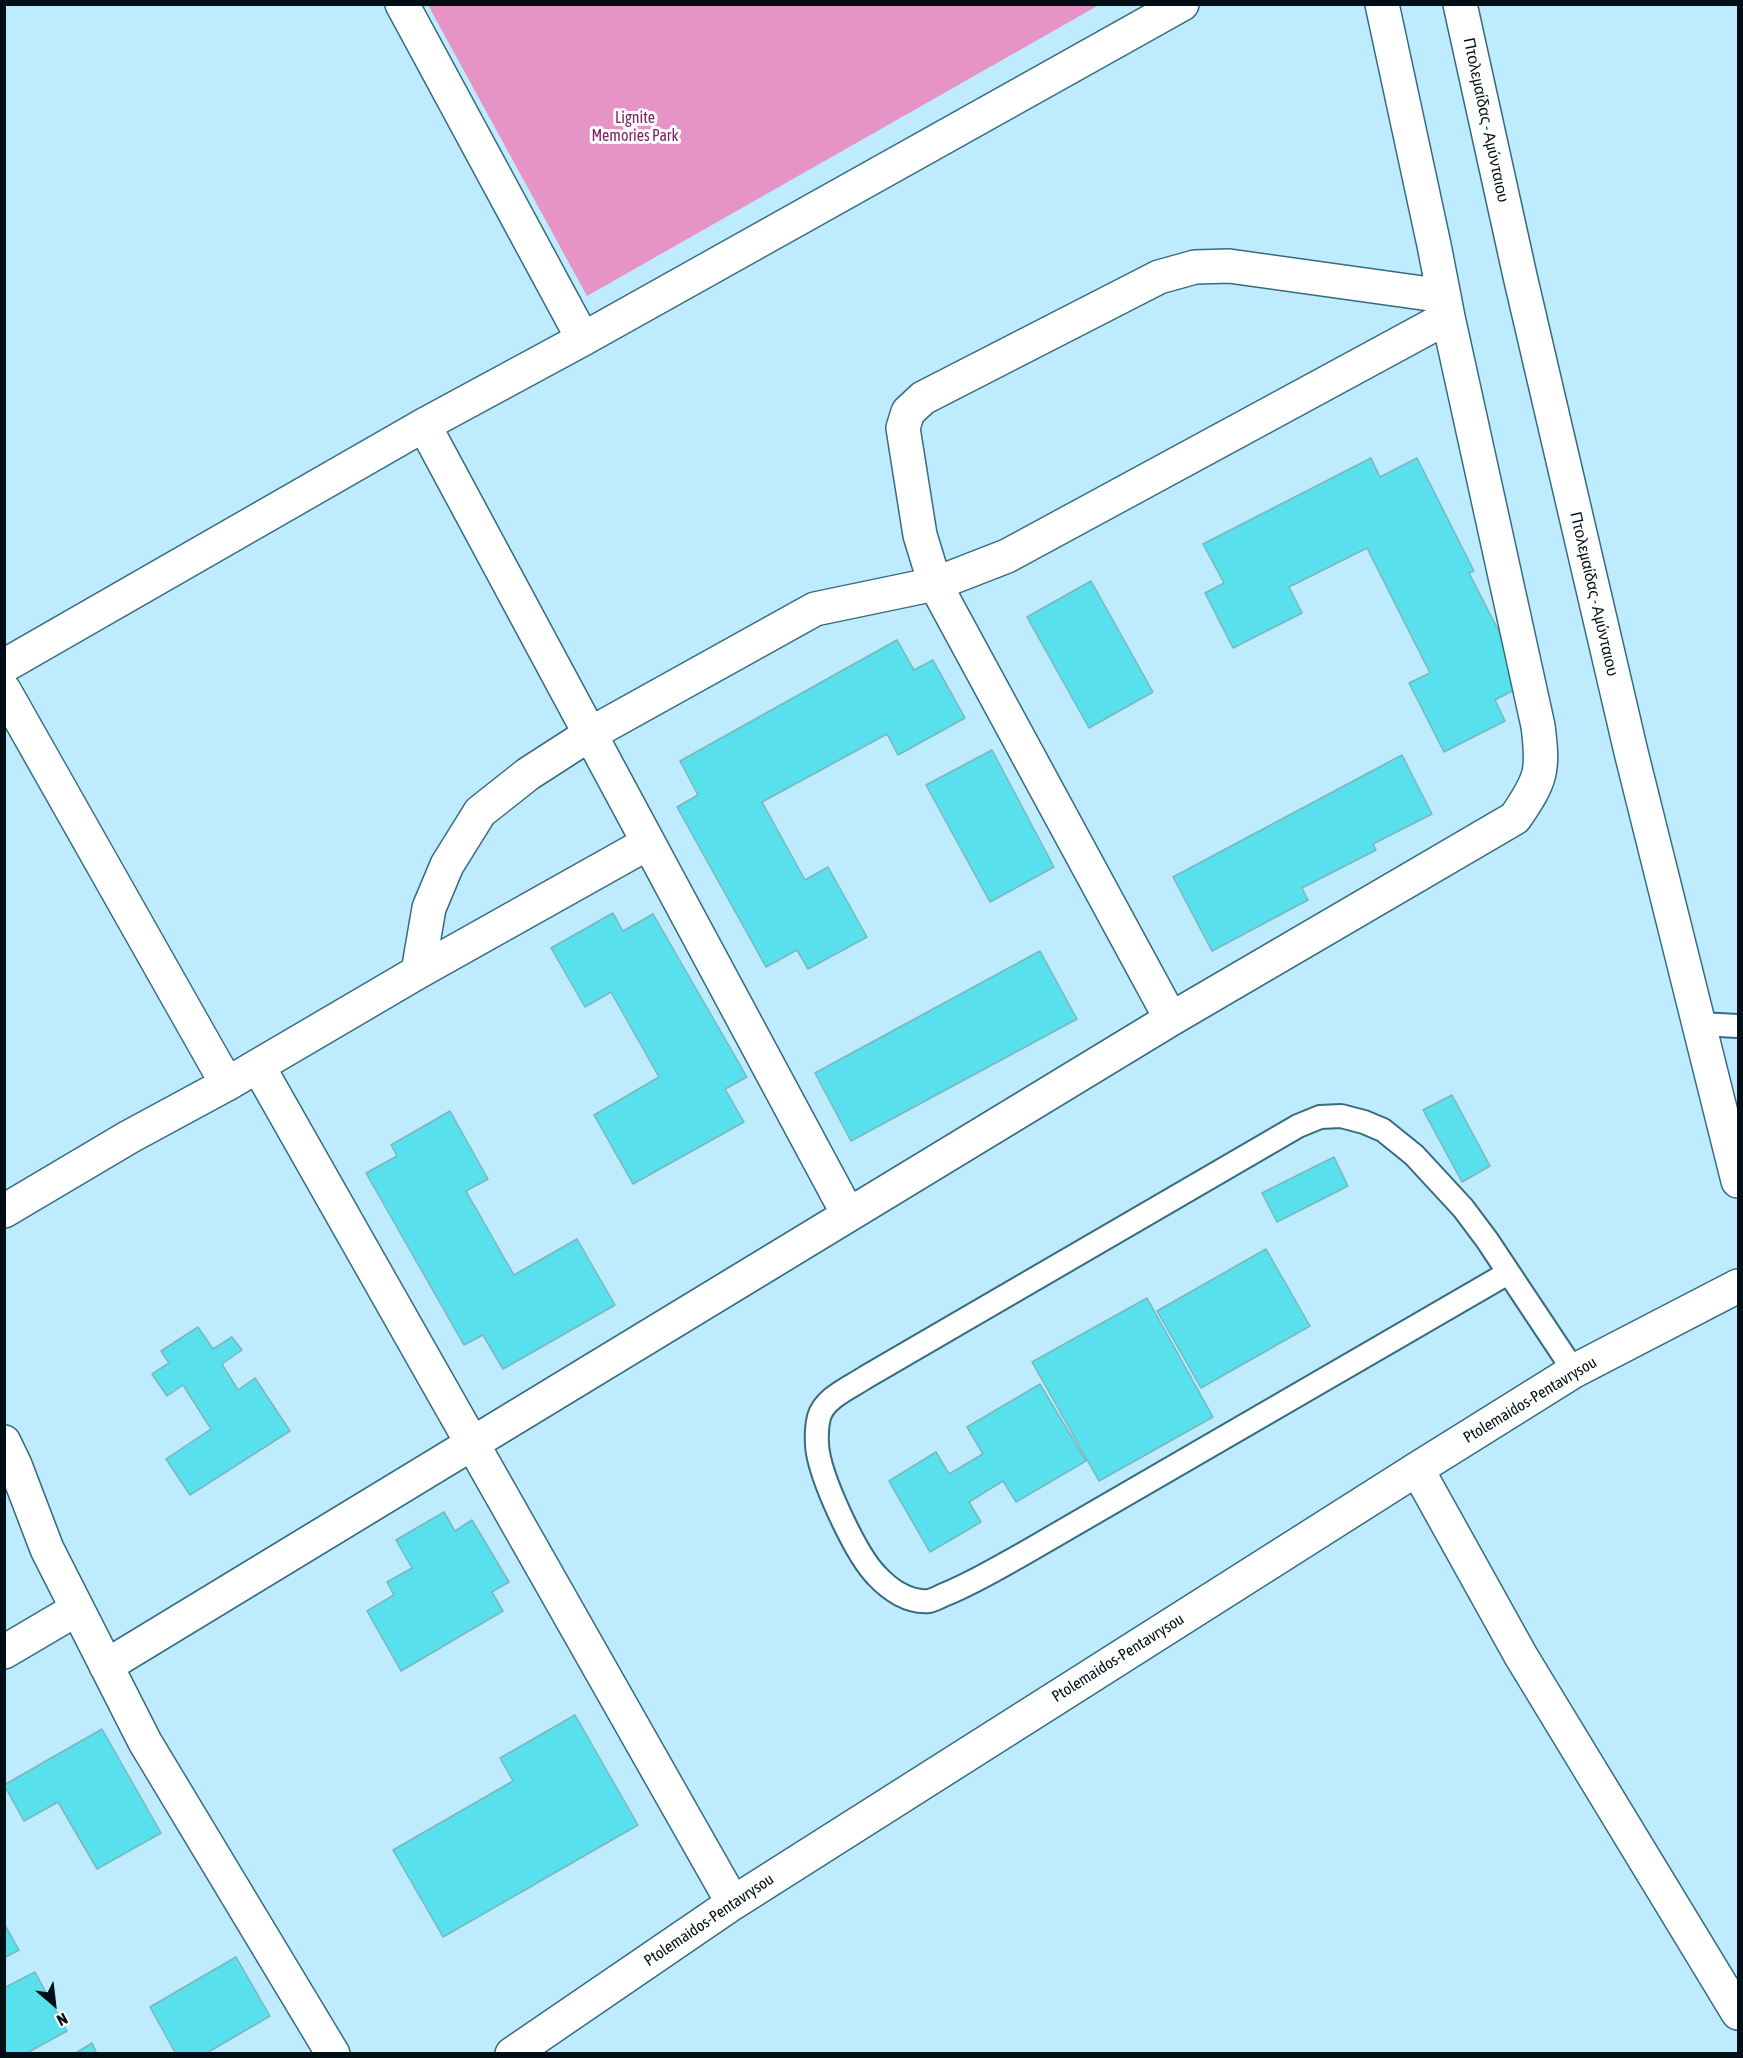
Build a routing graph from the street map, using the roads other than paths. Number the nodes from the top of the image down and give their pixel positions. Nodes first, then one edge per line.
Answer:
1 (402, 4) edge
2 (1182, 4) edge
3 (1382, 4) edge
4 (1460, 4) edge
5 (1446, 306) junction
6 (584, 339) junction
7 (424, 425) junction
8 (934, 584) junction
9 (4, 666) edge
10 (4, 690) edge
11 (590, 734) junction
12 (648, 843) junction
13 (418, 972) junction
14 (1171, 1019) junction
15 (1699, 1024) junction
16 (1738, 1026) edge
17 (258, 1066) junction
18 (227, 1084) junction
19 (1738, 1181) edge
20 (4, 1211) edge
21 (848, 1214) junction
22 (1508, 1273) junction
23 (1738, 1286) edge
24 (1574, 1371) junction
25 (4, 1442) edge
26 (471, 1444) junction
27 (1417, 1469) junction
28 (77, 1609) junction
29 (4, 1652) edge
30 (106, 1666) junction
31 (733, 1903) junction
32 (1738, 2013) edge
33 (333, 2054) edge
34 (512, 2054) edge

1 - 6 street
2 - 6 street
3 - 5 street
4 - 15 street, Πτολεμαίδας - Αμύνταιου
5 - 8 street
5 - 8 street
5 - 14 street
6 - 7 street
7 - 9 street
7 - 11 street
8 - 11 street
8 - 14 street
10 - 18 street
11 - 12 street
11 - 13 street
12 - 13 street
12 - 21 street
13 - 17 street
14 - 21 street
15 - 16 lane
15 - 19 street, Πτολεμαίδας - Αμύνταιου
17 - 18 street
17 - 26 street
18 - 20 street
21 - 26 street
22 - 22 lane
22 - 24 lane
23 - 24 street, Ptolemaidos-Pentavrysou
24 - 27 street, Ptolemaidos-Pentavrysou
25 - 28 street
26 - 30 street
26 - 31 street
27 - 31 street, Ptolemaidos-Pentavrysou
27 - 32 street
28 - 29 street
28 - 30 street
30 - 33 street
31 - 34 street, Ptolemaidos-Pentavrysou

